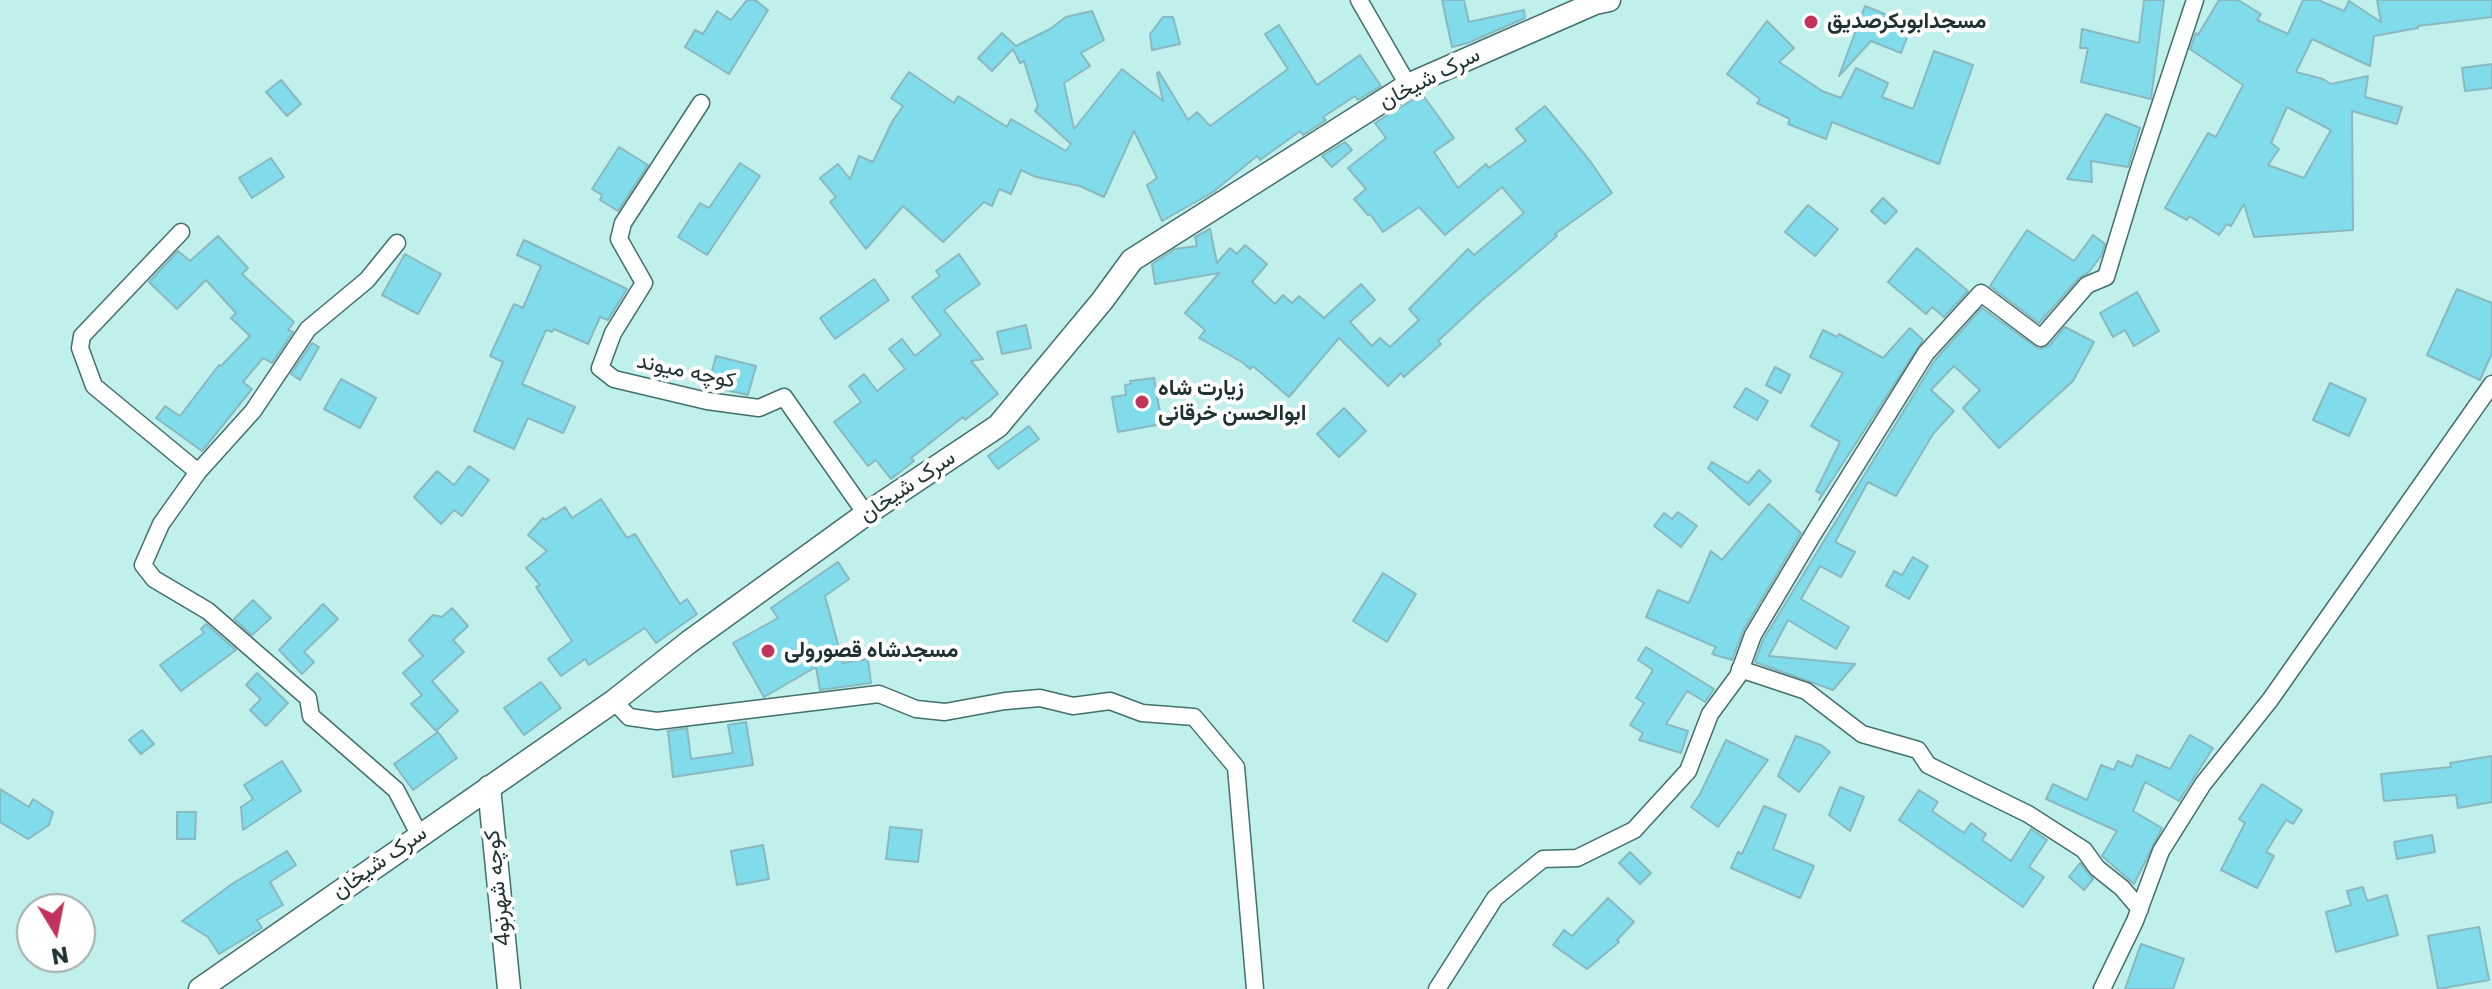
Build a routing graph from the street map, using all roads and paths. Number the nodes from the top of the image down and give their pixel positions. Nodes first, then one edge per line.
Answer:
1 (1359, 0) edge
2 (1609, 0) edge
3 (2195, 0) edge
4 (1408, 85) junction
5 (701, 103) dead end
6 (181, 232) dead end
7 (397, 243) dead end
8 (2492, 384) edge
9 (198, 472) junction
10 (866, 514) junction
11 (1740, 669) junction
12 (614, 701) junction
13 (489, 787) junction
14 (420, 836) junction
15 (2140, 909) junction
16 (200, 989) edge
17 (509, 989) edge
18 (1255, 989) edge
19 (1437, 989) edge
20 (2102, 989) edge

1 - 4 street
2 - 4 street, سرک شیخان
3 - 11 street
4 - 10 street, سرک شیخان
5 - 10 street, کوچه میوند
6 - 9 street
7 - 9 street
8 - 15 street
9 - 14 street
10 - 12 street, سرک شیخان
11 - 15 street
11 - 19 street
12 - 13 street, سرک شیخان
12 - 18 street
13 - 14 street, سرک شیخان
13 - 17 street, کوچه شهرنو4
14 - 16 street, سرک شیخان
15 - 20 street

